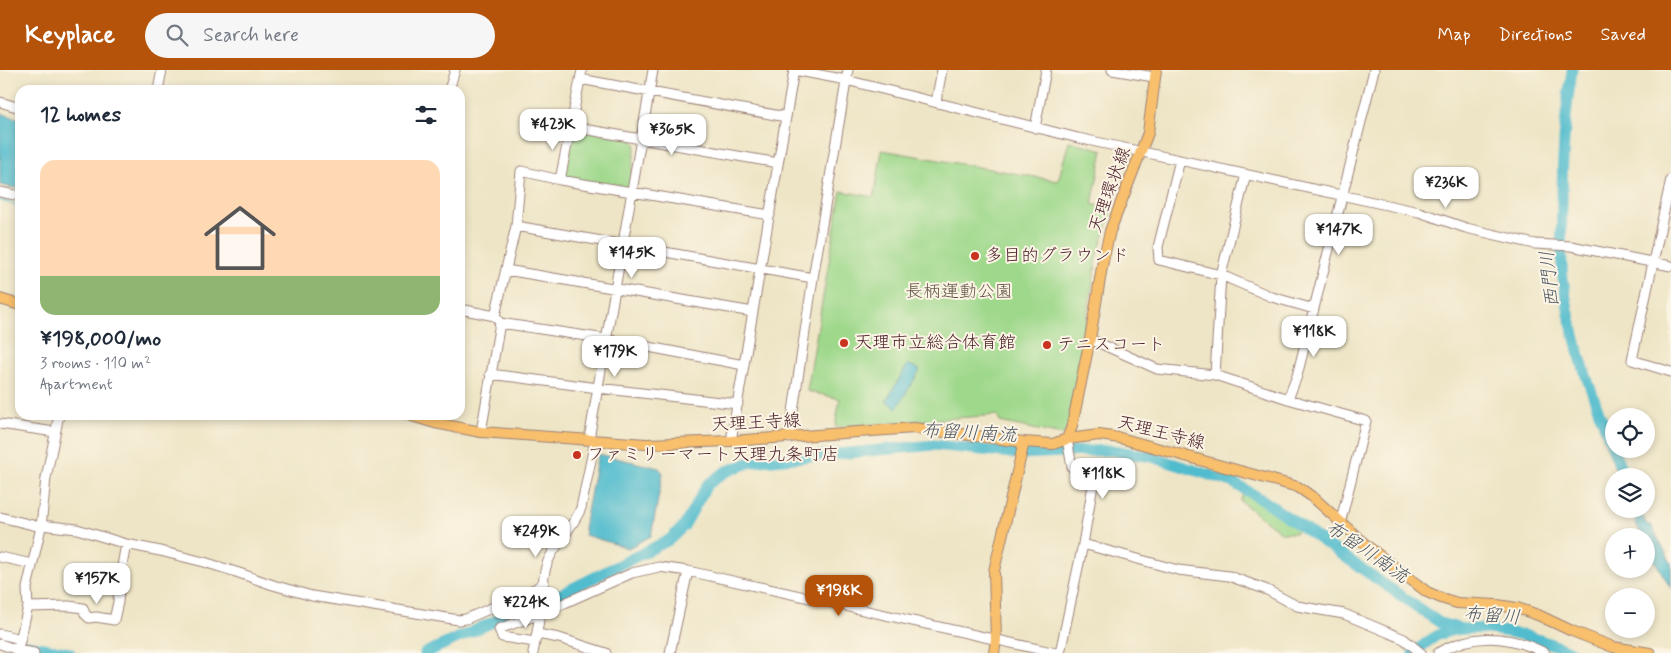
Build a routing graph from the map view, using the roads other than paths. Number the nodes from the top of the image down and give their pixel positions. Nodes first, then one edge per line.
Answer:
1 (162, 70) edge
2 (455, 70) edge
3 (653, 70) edge
4 (794, 70) edge
5 (848, 70) edge
6 (942, 70) edge
7 (1046, 70) edge
8 (1112, 70) edge
9 (1374, 70) edge
10 (581, 74) edge
11 (1155, 74) edge
12 (846, 80) junction
13 (159, 85) edge
14 (450, 85) edge
15 (649, 92) junction
16 (0, 102) edge
17 (936, 102) junction
18 (15, 106) edge
19 (786, 117) junction
20 (538, 122) dead end
21 (570, 127) junction
22 (1035, 128) junction
23 (640, 138) junction
24 (1141, 152) junction
25 (1180, 160) junction
26 (778, 163) junction
27 (1246, 174) junction
28 (1671, 179) edge
29 (560, 180) junction
30 (0, 192) edge
31 (630, 192) junction
32 (15, 195) edge
33 (1342, 197) junction
34 (770, 215) junction
35 (516, 226) junction
36 (623, 245) junction
37 (1652, 262) junction
38 (1671, 266) edge
39 (760, 269) junction
40 (506, 270) junction
41 (1220, 275) junction
42 (813, 278) junction
43 (615, 289) junction
44 (0, 300) edge
45 (15, 304) edge
46 (1314, 309) junction
47 (465, 310) edge
48 (753, 312) junction
49 (498, 319) junction
50 (606, 339) junction
51 (1090, 339) junction
52 (744, 365) junction
53 (1671, 372) edge
54 (490, 374) junction
55 (1215, 375) junction
56 (598, 388) junction
57 (1288, 399) junction
58 (738, 404) junction
59 (58, 420) edge
60 (425, 420) edge
61 (0, 424) edge
62 (55, 432) junction
63 (481, 432) junction
64 (789, 438) junction
65 (592, 440) junction
66 (732, 441) junction
67 (1068, 441) junction
68 (1024, 444) junction
69 (0, 517) edge
70 (1341, 520) junction
71 (41, 526) junction
72 (126, 544) junction
73 (1083, 544) junction
74 (0, 557) edge
75 (32, 564) junction
76 (688, 571) junction
77 (544, 584) junction
78 (28, 607) junction
79 (541, 612) junction
80 (0, 634) edge
81 (536, 638) junction
82 (21, 639) junction
83 (996, 640) junction
84 (0, 644) edge
85 (1612, 651) edge
86 (17, 652) edge
87 (34, 653) edge
88 (533, 653) edge
89 (606, 653) edge
90 (670, 653) edge
91 (994, 653) edge
92 (1056, 653) edge
93 (1060, 653) edge
94 (1422, 653) edge
95 (1438, 653) edge
96 (1545, 653) edge
97 (1650, 653) edge

1 - 13 street
2 - 14 street
3 - 15 street
4 - 12 street
4 - 19 street
5 - 12 street
6 - 17 street
7 - 22 street
8 - 11 street
9 - 33 street
10 - 15 street
10 - 21 street
11 - 24 main road, 天理環状線
12 - 17 street
12 - 42 street
15 - 19 street
15 - 23 street
16 - 18 street
17 - 22 street
19 - 26 street
20 - 21 street
21 - 23 street
21 - 29 street
22 - 24 street
23 - 26 street
23 - 31 street
24 - 25 street
24 - 51 main road, 天理環状線
25 - 27 street
25 - 41 street
26 - 34 street
27 - 33 street
27 - 41 street
28 - 37 street
29 - 31 street
29 - 35 street
30 - 32 street
31 - 34 street
31 - 36 street
33 - 37 street
33 - 46 street
34 - 39 street
35 - 36 street
35 - 40 street
36 - 39 street
36 - 43 street
37 - 38 street
37 - 53 street
39 - 42 street
39 - 48 street
40 - 43 street
40 - 49 street
41 - 46 street
41 - 55 street
42 - 64 street
43 - 48 street
43 - 50 street
44 - 45 main road
46 - 57 street
47 - 49 street
48 - 52 street
49 - 50 street
49 - 54 street
50 - 52 street
50 - 56 street
51 - 55 street
51 - 67 main road, 天理環状線
52 - 58 street
54 - 56 street
54 - 63 street
55 - 57 street
56 - 58 street
56 - 65 street
57 - 70 street
58 - 66 street
59 - 62 street
60 - 63 main road, 天理王寺線
61 - 62 street
62 - 71 street
63 - 65 main road, 天理王寺線
64 - 66 main road, 天理王寺線
64 - 68 main road, 天理王寺線
65 - 66 main road, 天理王寺線
65 - 77 street
67 - 68 main road, 天理王寺線
67 - 70 main road, 天理王寺線
67 - 73 street
68 - 83 main road
69 - 71 street
70 - 85 main road, 天理王寺線
71 - 72 street
71 - 75 street
72 - 77 street
72 - 78 street
73 - 93 street
73 - 94 street
74 - 75 street
75 - 78 street
76 - 79 street
76 - 83 street
76 - 90 street
77 - 79 street
78 - 82 street
79 - 81 street
79 - 81 street
80 - 82 street
81 - 88 street
81 - 89 street
82 - 86 street
83 - 91 main road
83 - 92 street
84 - 86 street
85 - 97 main road, 天理王寺線
86 - 87 street
95 - 96 street

